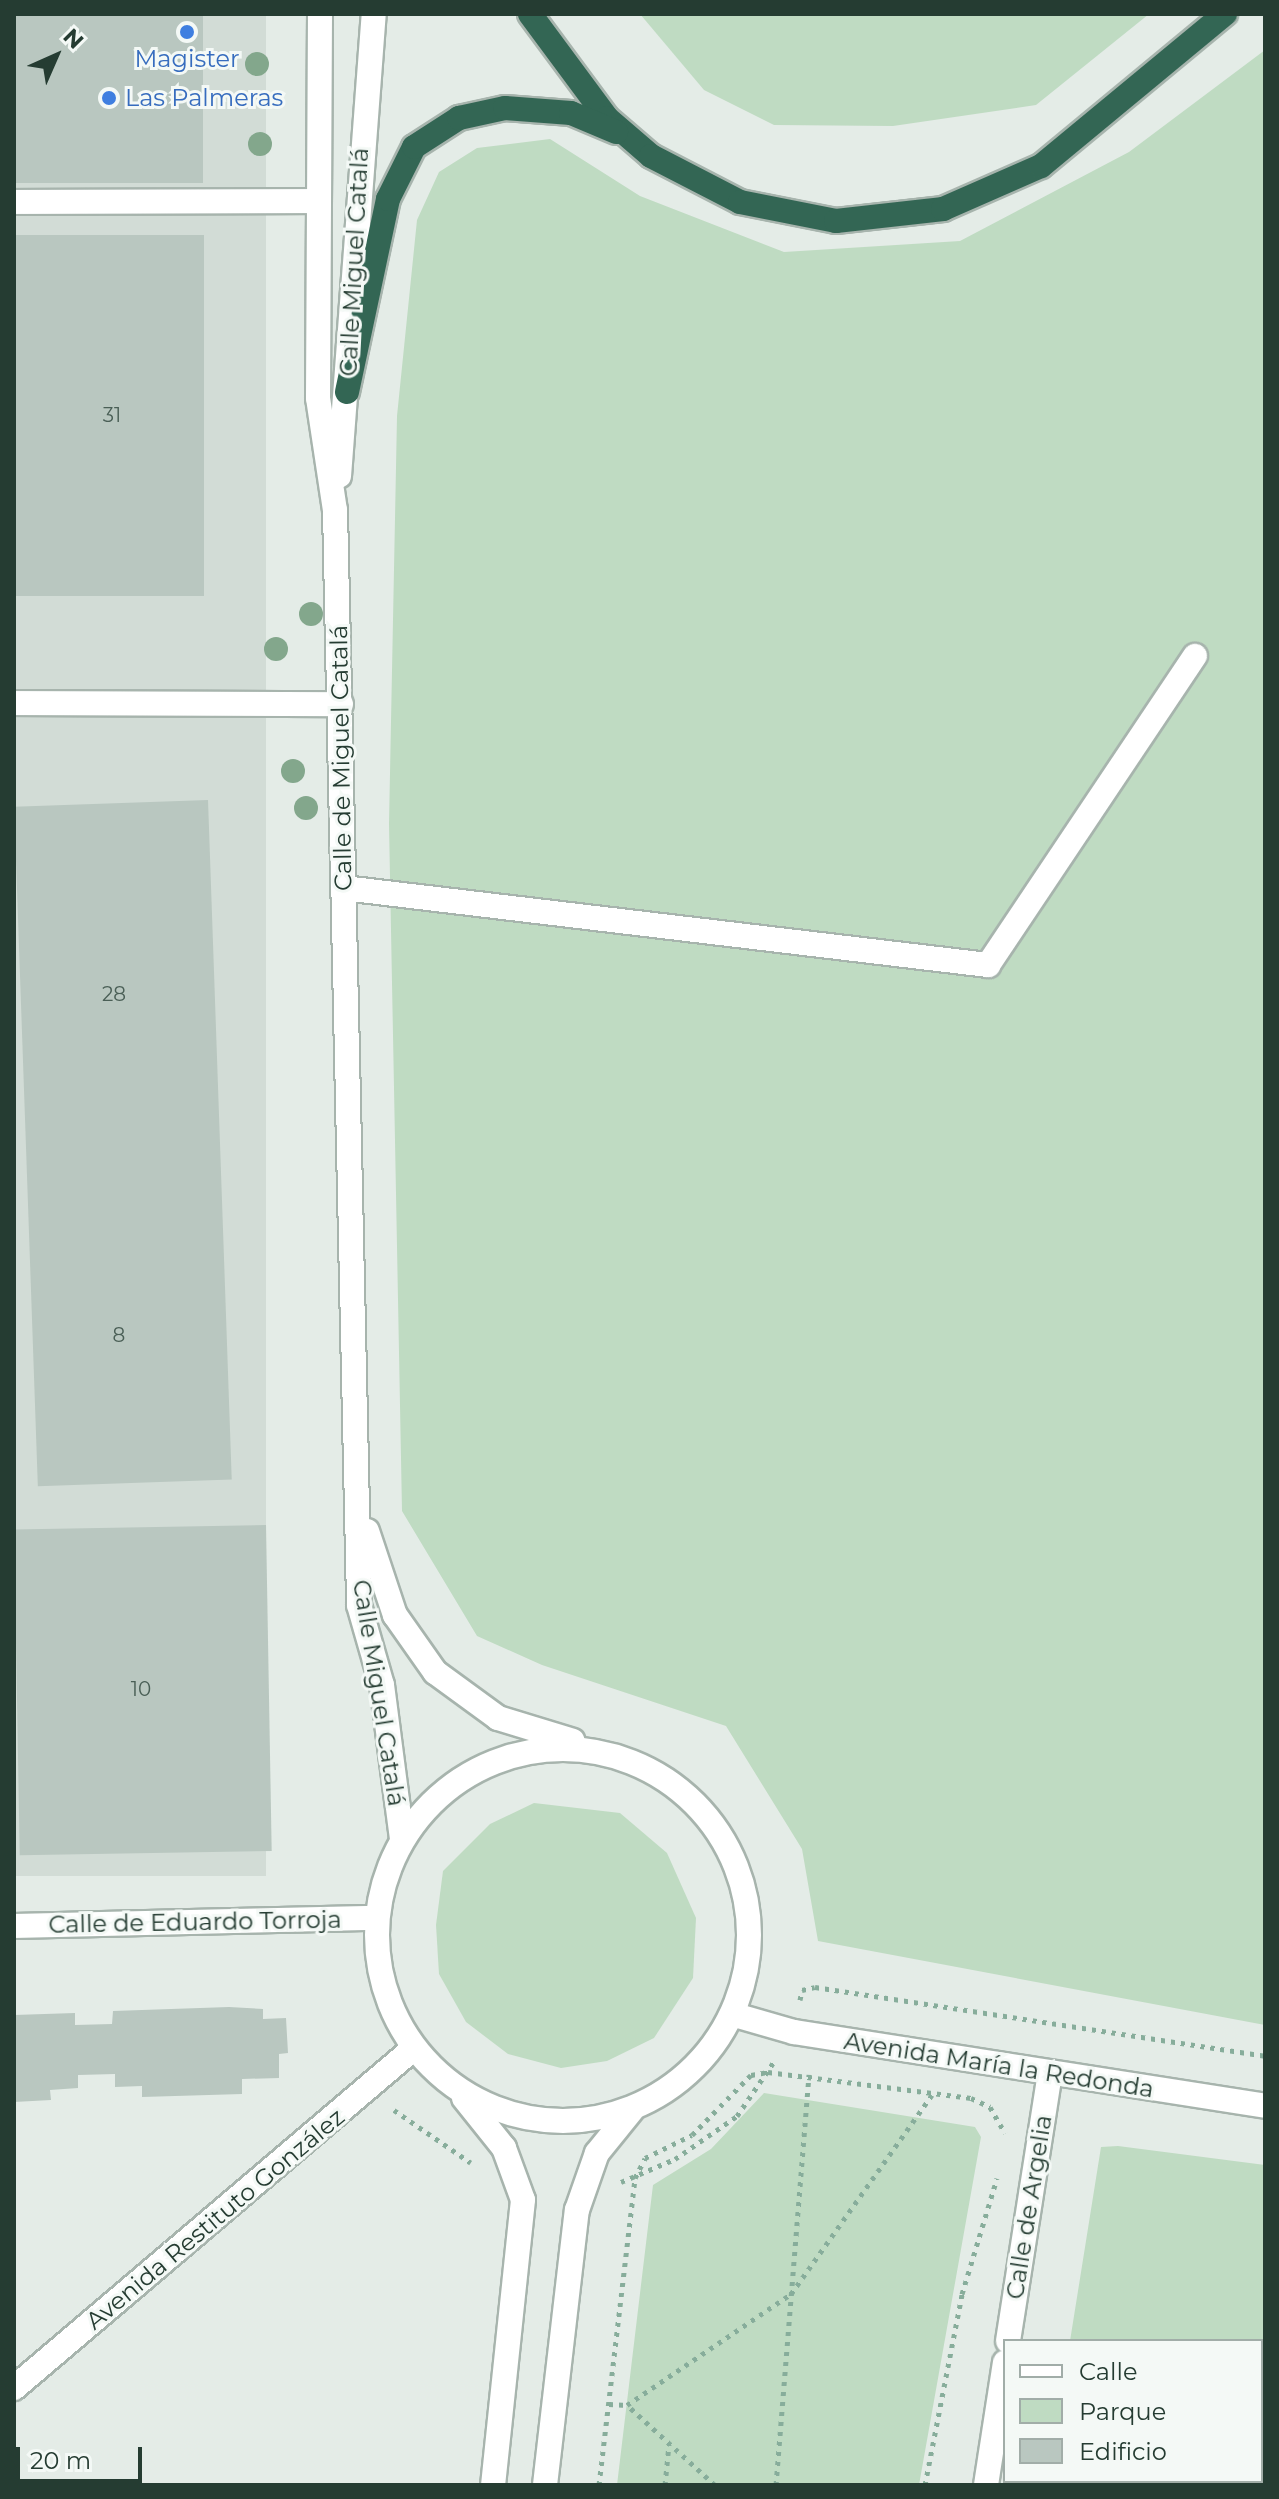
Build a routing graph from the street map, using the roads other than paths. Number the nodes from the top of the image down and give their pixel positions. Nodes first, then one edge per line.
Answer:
1 (320, 14) edge
2 (374, 14) edge
3 (530, 14) edge
4 (1225, 14) edge
5 (628, 138) junction
6 (319, 201) junction
7 (14, 202) edge
8 (347, 392) junction
9 (335, 510) junction
10 (1195, 656) dead end
11 (14, 703) edge
12 (341, 704) junction
13 (344, 888) junction
14 (358, 1503) junction
15 (614, 1754) junction
16 (402, 1839) junction
17 (376, 1918) junction
18 (14, 1926) edge
19 (735, 2015) junction
20 (414, 2048) junction
21 (1050, 2074) junction
22 (457, 2090) junction
23 (1265, 2106) edge
24 (632, 2110) junction
25 (1008, 2339) edge
26 (1003, 2375) edge
27 (14, 2388) edge
28 (493, 2485) edge
29 (545, 2485) edge
30 (986, 2485) edge

1 - 6 street, Calle de Miguel Catalá
2 - 8 street, Calle Miguel Catalá
3 - 5 highway
4 - 5 highway
5 - 8 highway
6 - 7 street
6 - 9 street, Calle de Miguel Catalá
8 - 9 street, Calle Miguel Catalá
9 - 12 street, Calle de Miguel Catalá
10 - 13 street
11 - 12 street
12 - 13 street, Calle de Miguel Catalá
13 - 14 street, Calle de Miguel Catalá
14 - 15 street, Calle Miguel Catalá
14 - 16 street, Calle Miguel Catalá
15 - 16 street
15 - 19 street
16 - 17 street
17 - 18 street, Calle de Eduardo Torroja
17 - 20 street
19 - 21 street, Avenida María la Redonda
19 - 24 street
20 - 22 street
20 - 27 street, Avenida Restituto González
21 - 23 street, Avenida María la Redonda
21 - 25 street, Calle de Argelia
22 - 24 street
22 - 28 street
24 - 29 street
26 - 30 street

